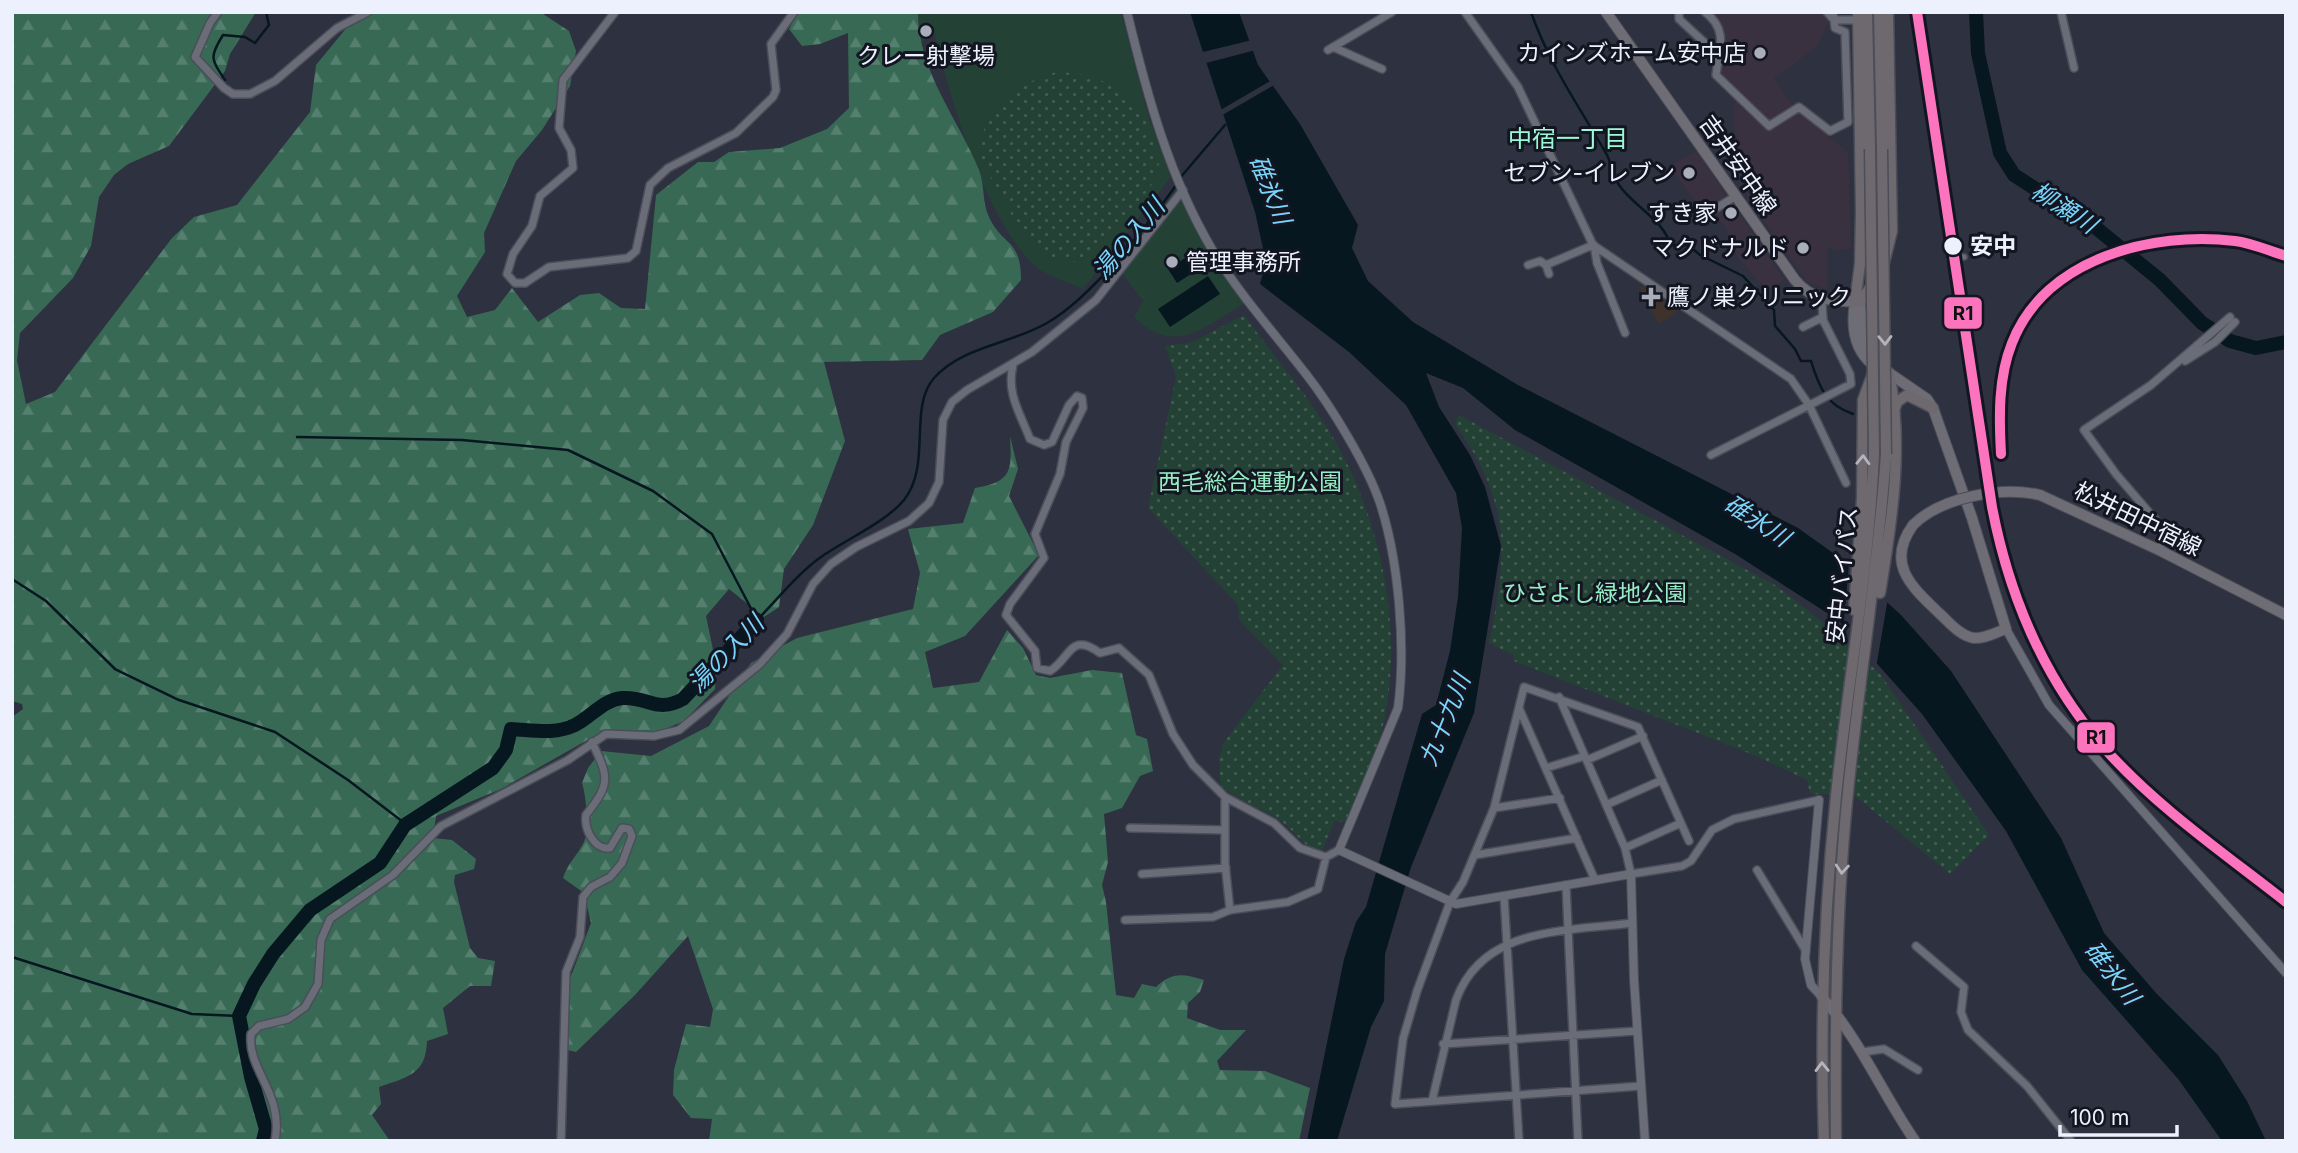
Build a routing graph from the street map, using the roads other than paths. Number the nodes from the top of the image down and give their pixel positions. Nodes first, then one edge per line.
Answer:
1 (218, 12) edge
2 (368, 12) edge
3 (615, 12) edge
4 (794, 12) edge
5 (1126, 12) edge
6 (1392, 12) edge
7 (1465, 12) edge
8 (1606, 12) edge
9 (1679, 12) edge
10 (1705, 12) edge
11 (1827, 12) edge
12 (1879, 12) edge
13 (1888, 12) edge
14 (2061, 12) edge
15 (1861, 15) edge
16 (1833, 16) edge
17 (1718, 55) junction
18 (2074, 68) dead end
19 (1382, 69) dead end
20 (1182, 188) junction
21 (1736, 197) junction
22 (1891, 210) junction
23 (1710, 212) dead end
24 (1861, 212) junction
25 (1593, 245) junction
26 (1964, 257) dead end
27 (1950, 259) dead end
28 (1528, 265) dead end
29 (1546, 265) junction
30 (1549, 274) dead end
31 (1822, 300) junction
32 (1858, 302) junction
33 (1889, 310) dead end
34 (1823, 317) junction
35 (2230, 322) dead end
36 (1803, 327) dead end
37 (1625, 333) dead end
38 (1013, 365) junction
39 (1876, 367) junction
40 (1889, 373) junction
41 (1809, 405) junction
42 (1895, 408) junction
43 (1933, 408) junction
44 (1711, 455) dead end
45 (1846, 483) dead end
46 (2159, 550) junction
47 (1872, 562) junction
48 (2286, 615) edge
49 (2006, 629) junction
50 (1559, 697) junction
51 (1519, 708) junction
52 (1643, 736) junction
53 (592, 742) junction
54 (1586, 758) junction
55 (1546, 768) junction
56 (1662, 780) junction
57 (1226, 797) junction
58 (1560, 799) junction
59 (1819, 800) joint
60 (1606, 804) junction
61 (1494, 808) junction
62 (1681, 823) junction
63 (1130, 828) dead end
64 (1224, 830) junction
65 (1577, 838) junction
66 (1689, 841) dead end
67 (1626, 848) junction
68 (1342, 852) junction
69 (1475, 855) junction
70 (1326, 857) junction
71 (1226, 867) junction
72 (1756, 870) dead end
73 (1142, 874) dead end
74 (1631, 874) junction
75 (1595, 880) junction
76 (1566, 885) junction
77 (1504, 896) junction
78 (1446, 900) junction
79 (1230, 910) junction
80 (1125, 920) dead end
81 (1632, 923) junction
82 (1568, 931) junction
83 (1507, 944) junction
84 (1916, 946) dead end
85 (1806, 952) junction
86 (2286, 973) edge
87 (1822, 997) junction
88 (1834, 1011) junction
89 (1637, 1031) junction
90 (1572, 1035) junction
91 (1513, 1038) junction
92 (1443, 1044) junction
93 (1862, 1052) junction
94 (1918, 1070) dead end
95 (1641, 1086) junction
96 (1575, 1091) junction
97 (1517, 1094) junction
98 (1432, 1101) junction
99 (275, 1141) edge
100 (561, 1141) edge
101 (1519, 1141) edge
102 (1578, 1141) edge
103 (1645, 1141) edge
104 (1824, 1141) edge
105 (1836, 1141) edge
106 (1915, 1141) edge
107 (2071, 1141) edge

1 - 2 street
3 - 4 street
5 - 20 street
6 - 19 street
7 - 25 street
8 - 21 main road, 吉井安中線
9 - 17 street
10 - 17 street
11 - 16 street
12 -> 47 highway, 安中バイパス, bridge
13 - 22 highway
14 - 18 street
15 - 16 street
15 - 24 highway
15 - 47 highway, 安中バイパス, bridge
16 - 17 street
20 - 38 street
20 - 68 street
21 - 23 street
21 - 31 main road, 吉井安中線
22 - 24 highway
22 - 32 highway
24 - 32 highway
25 - 29 street
25 - 37 street
25 - 41 street
26 - 27 street
28 - 29 street
29 - 30 street
31 - 32 main road
31 - 34 street
32 - 33 street
32 - 39 main road
32 - 40 main road
34 - 36 street
34 - 41 street
35 - 46 street
38 - 53 street
38 - 57 street
39 - 40 main road
47 -> 39 highway
40 - 42 highway
40 - 43 main road
41 - 44 street
41 - 45 street
42 - 43 highway
42 - 47 highway
43 - 49 main road
46 - 48 main road, 松井田中宿線
46 - 49 main road, 松井田中宿線, bridge
47 - 87 highway
47 -> 88 highway
49 - 86 street
50 - 51 street
50 - 52 street
50 - 54 street
51 - 55 street
51 - 61 street
52 - 54 street
52 - 56 street
53 - 99 street
53 - 100 street
54 - 55 street
54 - 60 street
55 - 58 street
56 - 60 street
56 - 62 street
57 - 64 street
57 - 70 street
58 - 61 street
58 - 65 street
59 - 74 street
59 - 85 street
60 - 67 street
61 - 69 street
62 - 66 street
62 - 67 street
63 - 64 street
64 - 71 street
65 - 69 street
65 - 75 street
67 - 74 street
68 - 70 street
68 - 78 street
69 - 78 street
70 - 79 street
71 - 73 street
71 - 79 street
72 - 85 street
74 - 75 street
74 - 81 street
75 - 76 street
76 - 77 street
76 - 82 street
77 - 78 street
77 - 83 street
78 - 98 street
79 - 80 street
81 - 82 street
81 - 89 street
82 - 83 street
82 - 90 street
83 - 91 street
83 - 92 street
84 - 107 street
85 - 87 street
87 - 88 main road
104 -> 87 highway
88 - 93 main road
88 - 105 highway
89 - 90 street
89 - 95 street
90 - 91 street
90 - 96 street
91 - 92 street
91 - 97 street
92 - 98 street
93 - 94 street
93 - 106 main road
95 - 96 street
95 - 103 street
96 - 97 street
96 - 102 street
97 - 98 street
97 - 101 street

